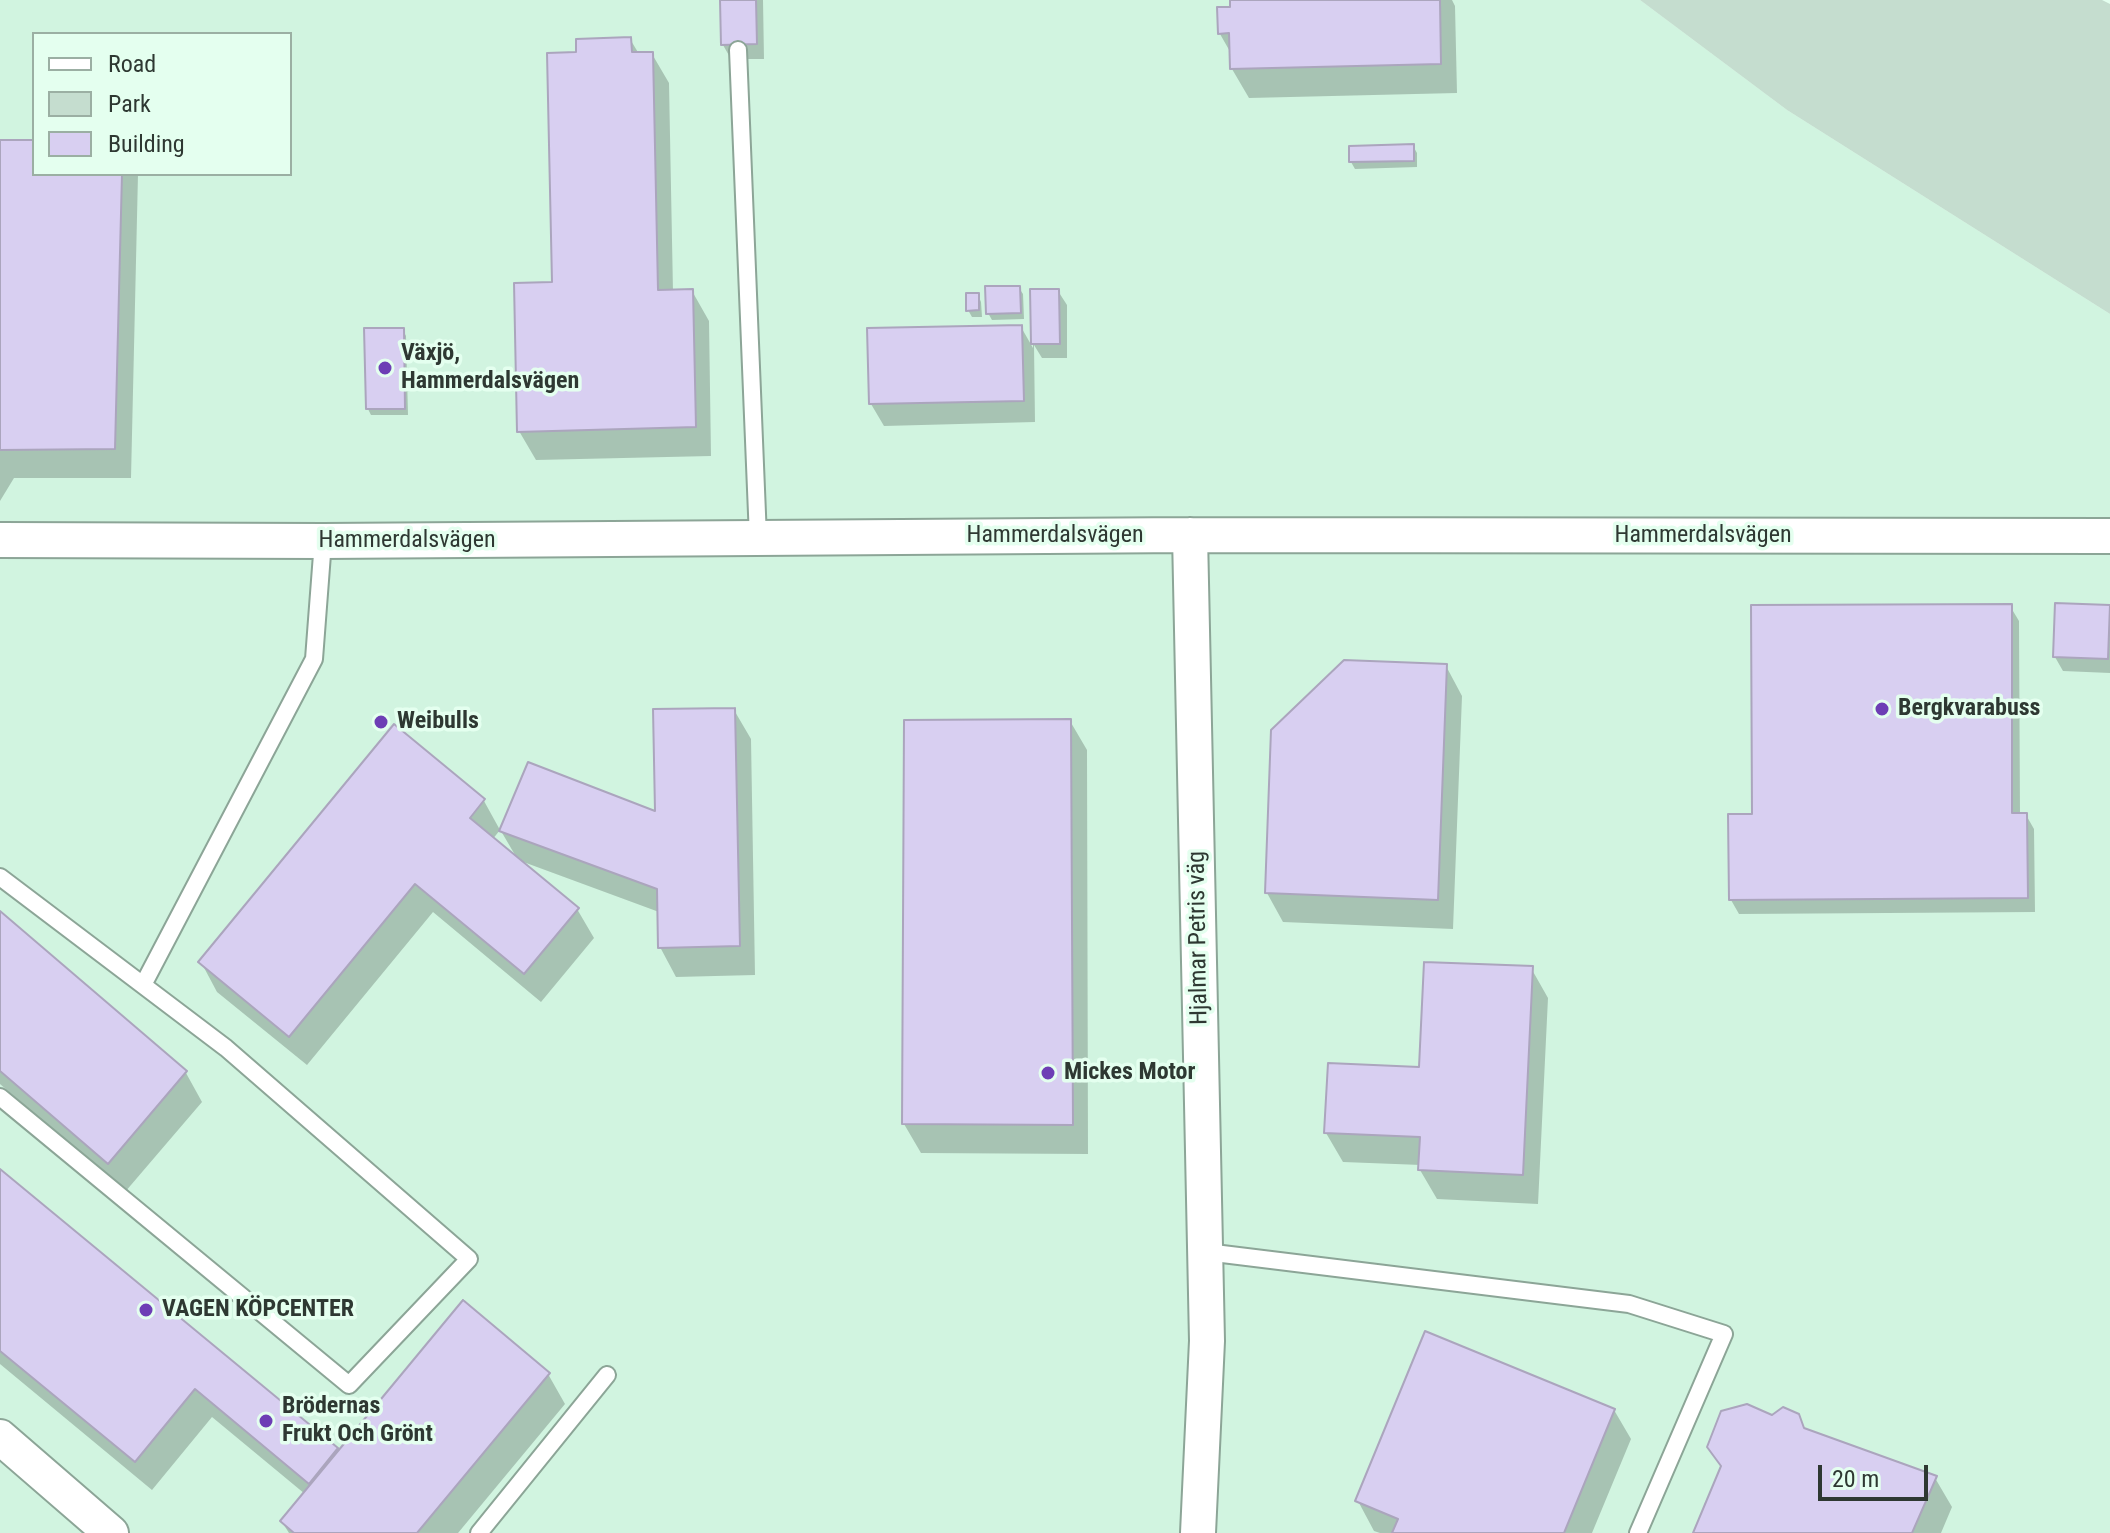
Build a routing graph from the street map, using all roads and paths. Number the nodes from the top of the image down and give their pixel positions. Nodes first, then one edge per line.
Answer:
1 (738, 50) dead end
2 (1190, 535) junction
3 (2110, 536) edge
4 (758, 538) junction
5 (0, 540) edge
6 (323, 541) junction
7 (0, 877) edge
8 (143, 985) junction
9 (0, 1097) edge
10 (1206, 1252) junction
11 (607, 1375) dead end
12 (0, 1437) edge
13 (111, 1533) edge
14 (479, 1533) edge
15 (1198, 1533) edge
16 (1638, 1533) edge

1 - 4 lane
2 - 3 street, Hammerdalsvägen
2 - 4 street, Hammerdalsvägen
2 - 10 street, Hjalmar Petris väg
4 - 6 street, Hammerdalsvägen
5 - 6 street, Hammerdalsvägen
6 - 8 lane
7 - 8 lane
8 - 9 lane
10 - 15 street, Hjalmar Petris väg
10 - 16 lane
11 - 14 lane
12 - 13 street

